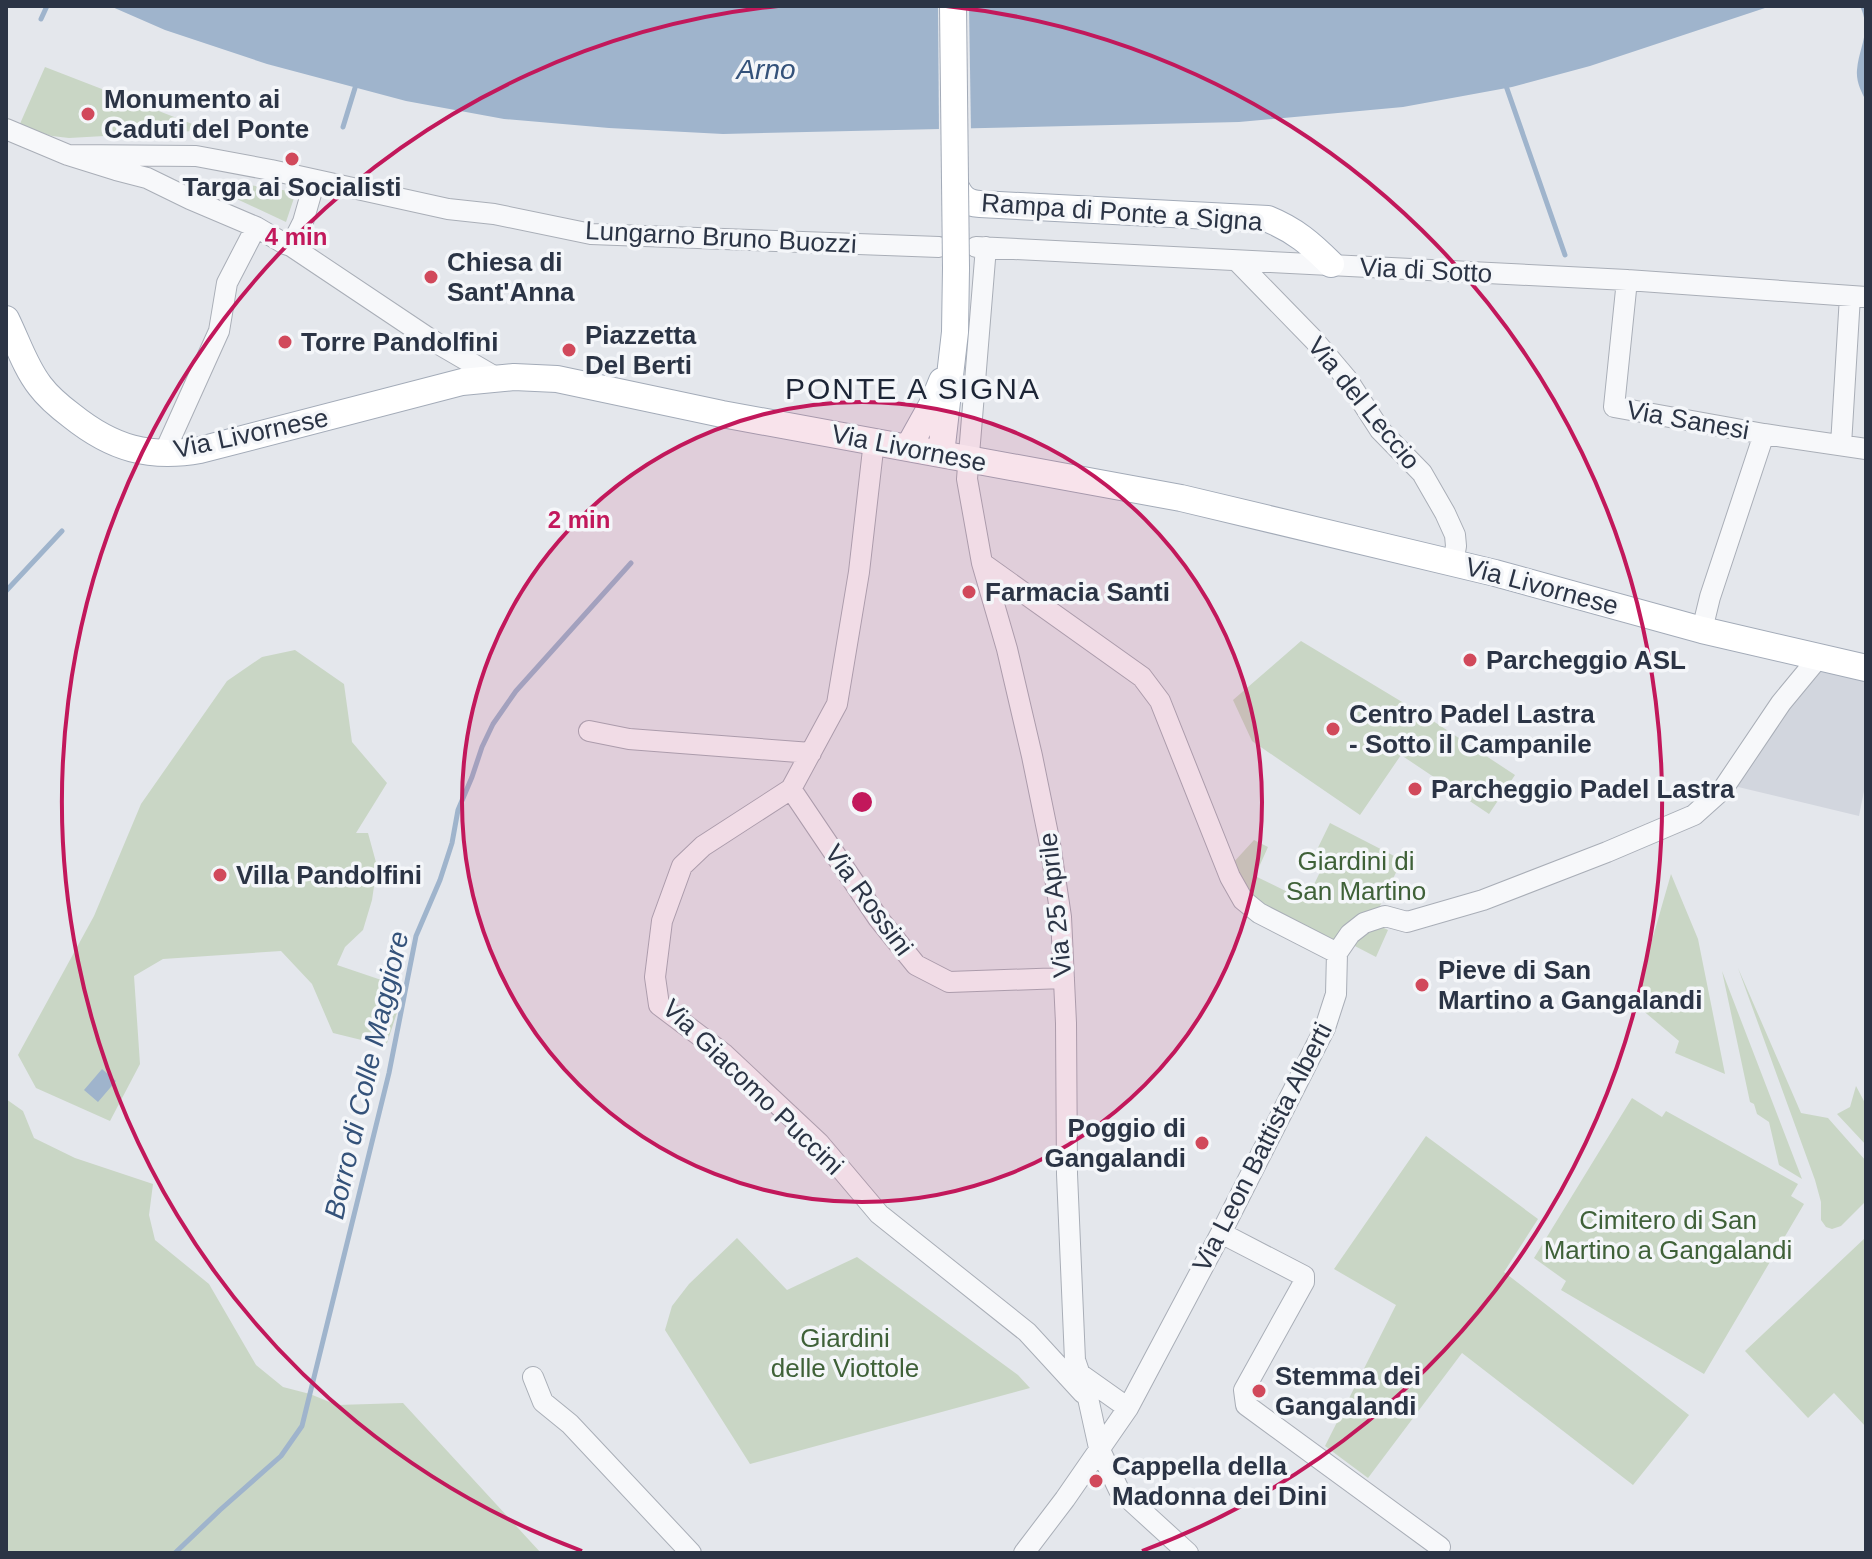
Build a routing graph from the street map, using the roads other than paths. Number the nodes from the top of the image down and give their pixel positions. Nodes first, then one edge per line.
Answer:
1 (953, 6) edge
2 (6, 129) edge
3 (68, 155) junction
4 (315, 180) junction
5 (955, 185) junction
6 (256, 227) junction
7 (291, 246) junction
8 (939, 247) dead end
9 (980, 247) joint
10 (1238, 262) junction
11 (1331, 264) junction
12 (1627, 280) junction
13 (1858, 297) edge
14 (6, 319) edge
15 (953, 355) junction
16 (497, 378) junction
17 (1764, 434) junction
18 (874, 441) junction
19 (1841, 445) junction
20 (908, 448) junction
21 (1866, 449) edge
22 (164, 453) junction
23 (941, 454) junction
24 (969, 459) junction
25 (982, 563) junction
26 (1453, 563) junction
27 (1702, 630) junction
28 (1819, 657) junction
29 (1866, 668) edge
30 (589, 731) dead end
31 (811, 753) junction
32 (791, 789) junction
33 (1337, 953) junction
34 (1064, 978) junction
35 (1221, 1233) junction
36 (1042, 1351) junction
37 (1078, 1367) junction
38 (533, 1377) dead end
39 (1090, 1408) junction
40 (1128, 1408) junction
41 (1099, 1448) junction
42 (1438, 1550) edge
43 (691, 1553) edge
44 (1024, 1553) edge
45 (1188, 1553) edge

1 - 5 main road, bridge
2 - 3 street
3 - 4 street, Lungarno Bruno Buozzi
3 - 6 street
4 - 7 street
4 - 8 street, Lungarno Bruno Buozzi
5 - 11 main road, Rampa di Ponte a Signa
5 - 15 main road, bridge
6 - 7 street
6 - 22 street
7 - 16 street
9 - 10 street, Via di Sotto
9 - 24 street, Via 25 Aprile
10 - 11 street, Via di Sotto
10 - 26 street, Via del Leccio
11 - 12 street, Via di Sotto
12 - 13 street, Via di Sotto
12 - 17 street, Via Sanesi
13 - 19 street
14 - 22 main road, Via Livornese
15 - 20 main road
15 - 23 main road
16 - 18 main road, Via Livornese
16 - 22 main road, Via Livornese
17 - 19 street, Via Sanesi
17 - 27 street
18 - 20 main road, Via Livornese
18 - 31 street, Via Giacomo Puccini
19 - 21 street, Via Sanesi
20 - 23 main road, Via Livornese
23 - 24 main road, Via Livornese
24 - 25 street, Via 25 Aprile
24 - 26 main road, Via Livornese
25 - 33 street
25 - 34 street, Via 25 Aprile
26 - 27 main road, Via Livornese
27 - 28 main road, Via Livornese
28 - 29 main road, Via Livornese
28 - 33 street
30 - 31 street
31 - 32 street, Via Giacomo Puccini
32 - 34 street, Via Rossini
32 - 36 street, Via Giacomo Puccini
33 - 35 street, Via Leon Battista Alberti
34 - 37 street, Via 25 Aprile
35 - 40 street, Via Leon Battista Alberti
35 - 42 street
36 - 37 street
36 - 39 street, Via Giacomo Puccini
37 - 39 street, Via 25 Aprile
37 - 40 street
38 - 43 street
39 - 40 street
39 - 41 street, Via 25 Aprile
40 - 41 street, Via Leon Battista Alberti
41 - 44 street, Via Leon Battista Alberti
41 - 45 street, Via 25 Aprile

